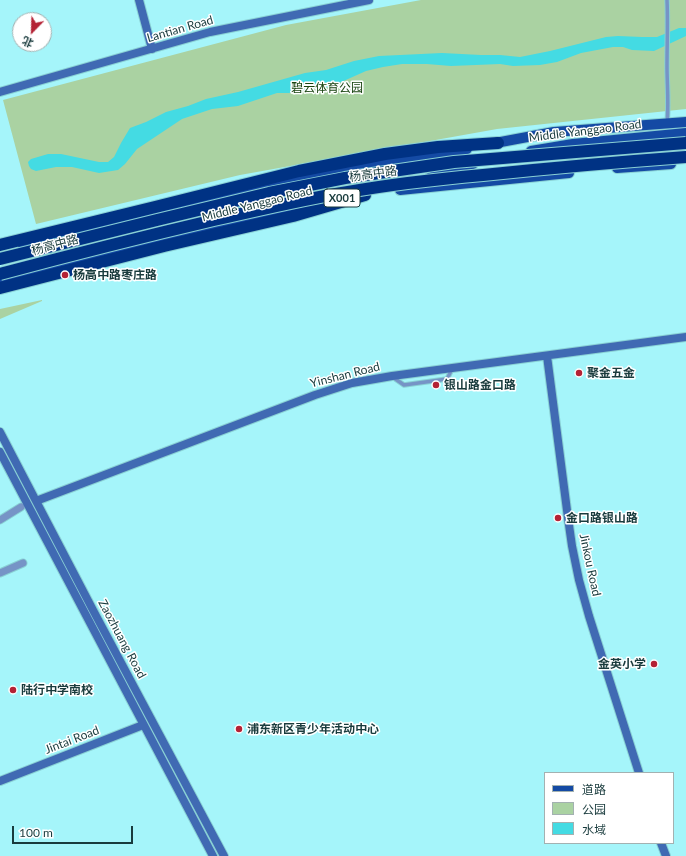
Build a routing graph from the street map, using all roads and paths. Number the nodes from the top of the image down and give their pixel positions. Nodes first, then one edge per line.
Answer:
1 (139, 0) edge
2 (369, 0) edge
3 (667, 0) edge
4 (152, 49) junction
5 (0, 92) edge
6 (686, 122) edge
7 (667, 124) junction
8 (686, 133) edge
9 (498, 143) junction
10 (686, 143) edge
11 (686, 157) edge
12 (686, 163) edge
13 (396, 190) junction
14 (365, 195) junction
15 (0, 245) edge
16 (0, 251) edge
17 (0, 259) edge
18 (0, 274) edge
19 (0, 282) edge
20 (0, 288) edge
21 (686, 338) edge
22 (547, 356) junction
23 (0, 432) edge
24 (0, 452) edge
25 (36, 501) junction
26 (24, 506) junction
27 (0, 520) edge
28 (23, 563) dead end
29 (0, 573) edge
30 (152, 721) junction
31 (143, 725) junction
32 (639, 772) edge
33 (0, 781) edge
34 (662, 844) edge
35 (213, 856) edge
36 (224, 856) edge
37 (666, 856) edge

1 - 4 street
2 - 4 street, Lantian Road
3 - 7 lane
4 - 5 street, Lantian Road
6 - 7 main road, Middle Yanggao Road / X001
7 - 9 main road, Middle Yanggao Road / X001
8 - 13 main road, Middle Yanggao Road / X001
9 - 15 highway
9 - 16 main road, Middle Yanggao Road / X001
10 - 17 highway, 杨高中路 / X001, bridge
11 - 18 highway, 杨高中路 / X001, bridge
12 - 13 main road, X001
13 - 14 main road, Middle Yanggao Road / X001
14 - 19 main road, Middle Yanggao Road / X001
14 - 20 highway
21 - 22 street, Yinshan Road
22 - 25 street, Yinshan Road
22 - 32 street, Jinkou Road
23 - 25 street, Zaozhuang Road
24 - 26 street, Zaozhuang Road
25 - 26 street, Yinshan Road
25 - 30 street, Zaozhuang Road
26 - 27 street, Yinshan Road
26 - 31 street, Zaozhuang Road
28 - 29 street
30 - 31 street, Jintai Road
30 - 36 street, Zaozhuang Road
31 - 33 street, Jintai Road
31 - 35 street, Zaozhuang Road
34 - 37 street

